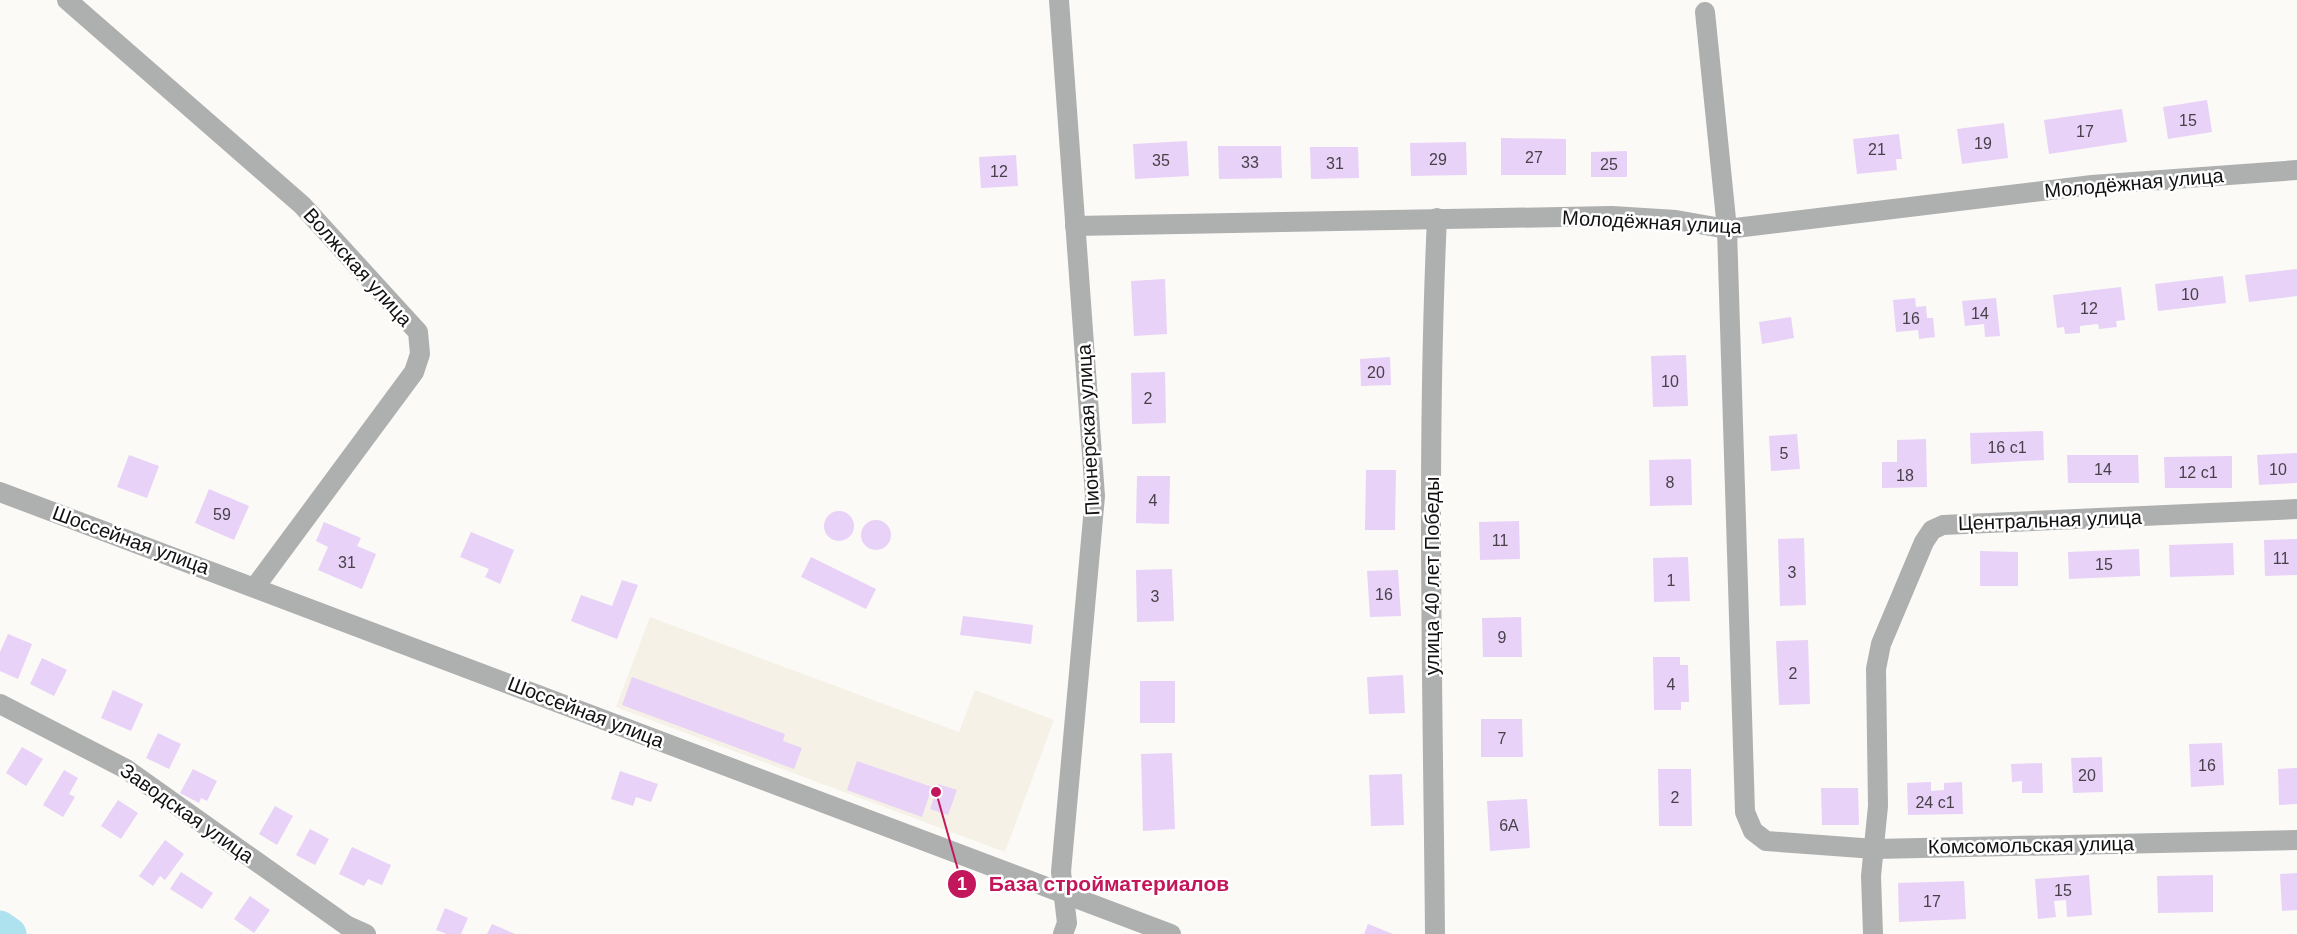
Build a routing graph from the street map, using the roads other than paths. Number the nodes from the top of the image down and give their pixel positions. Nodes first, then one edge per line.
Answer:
1 (67, 0) edge
2 (1059, 0) edge
3 (1706, 12) dead end
4 (2297, 170) edge
5 (1437, 218) junction
6 (1075, 226) junction
7 (1727, 230) junction
8 (0, 492) edge
9 (2297, 509) edge
10 (255, 586) junction
11 (0, 704) edge
12 (2297, 840) edge
13 (1875, 849) junction
14 (1065, 894) junction
15 (366, 934) edge
16 (1063, 934) edge
17 (1171, 934) edge
18 (1435, 934) edge
19 (1873, 934) edge

1 - 10 street, Волжская улица
2 - 6 street, Пионерская улица
3 - 7 street
4 - 7 street, Молодёжная улица
5 - 6 street, Молодёжная улица
5 - 7 street, Молодёжная улица
5 - 18 street, улица 40 лет Победы
6 - 14 street, Пионерская улица
7 - 13 street, Комсомольская улица
8 - 10 street, Шоссейная улица
9 - 13 street, Центральная улица
10 - 14 street, Шоссейная улица
11 - 15 street, Заводская улица
12 - 13 street, Комсомольская улица
13 - 19 street, Центральная улица
14 - 16 street, Пионерская улица
14 - 17 street, Шоссейная улица

